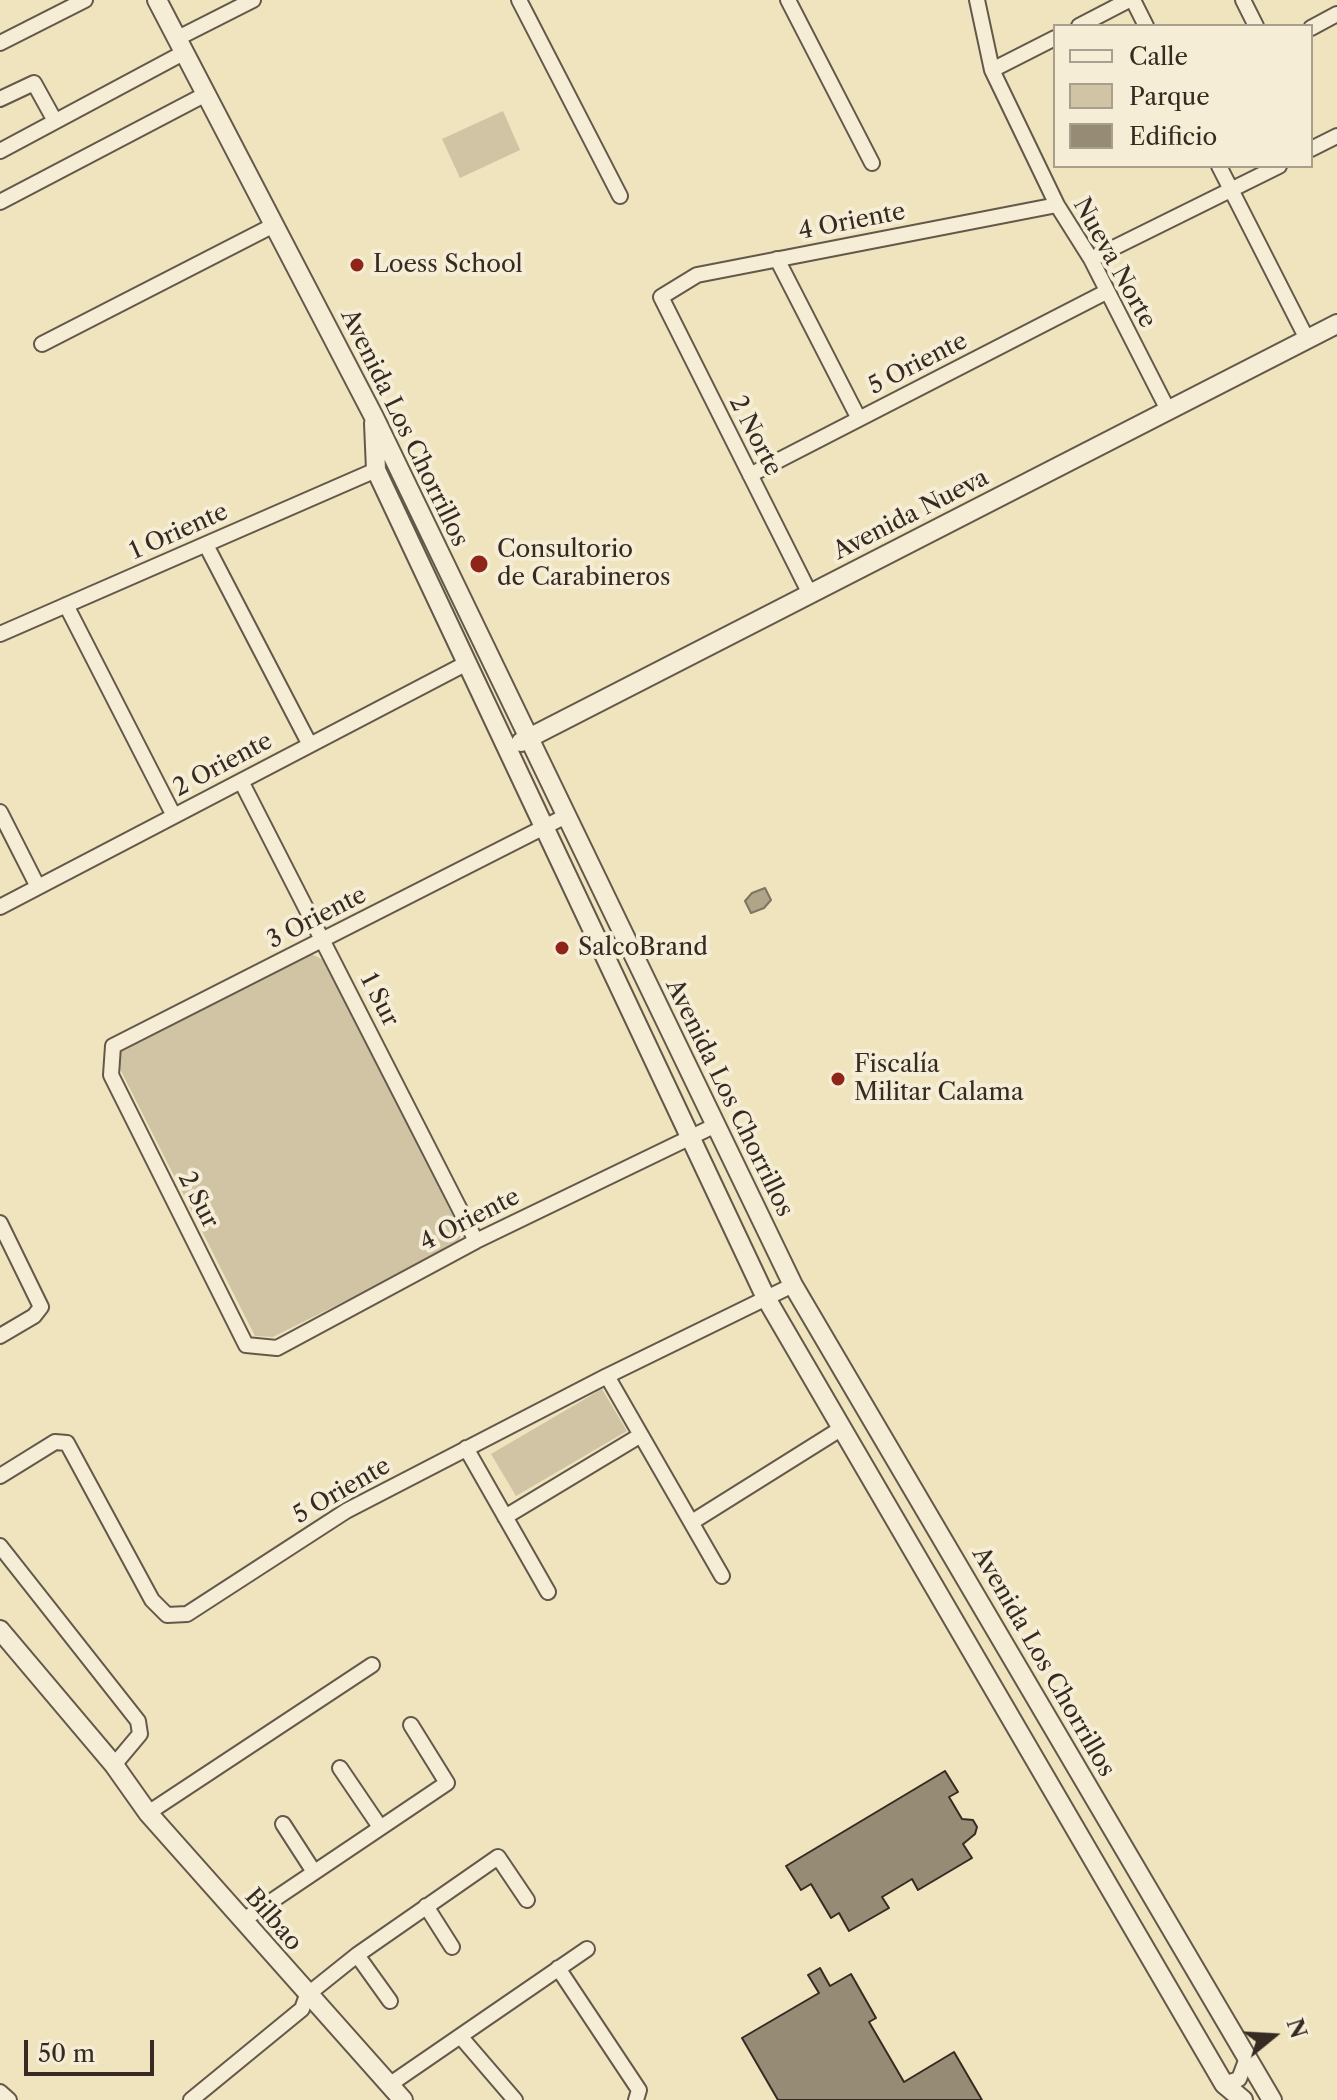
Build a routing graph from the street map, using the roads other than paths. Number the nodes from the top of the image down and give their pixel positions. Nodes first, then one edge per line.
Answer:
1 (85, 0) edge
2 (157, 0) edge
3 (253, 0) edge
4 (519, 0) edge
5 (788, 0) edge
6 (977, 0) edge
7 (1131, 0) edge
8 (1243, 0) edge
9 (1337, 14) edge
10 (1083, 24) edge
11 (1145, 24) edge
12 (1255, 24) edge
13 (1313, 27) edge
14 (1053, 39) edge
15 (0, 43) edge
16 (181, 45) junction
17 (992, 70) junction
18 (206, 94) junction
19 (0, 99) edge
20 (55, 121) junction
21 (1337, 136) edge
22 (1313, 148) edge
23 (0, 151) edge
24 (872, 163) dead end
25 (1220, 168) edge
26 (1275, 168) edge
27 (1232, 190) junction
28 (620, 196) dead end
29 (0, 202) edge
30 (1057, 205) junction
31 (274, 225) junction
32 (777, 259) junction
33 (1091, 259) junction
34 (1106, 292) junction
35 (661, 297) joint
36 (1337, 324) edge
37 (1307, 339) junction
38 (42, 344) dead end
39 (1168, 410) junction
40 (374, 417) junction
41 (859, 419) junction
42 (376, 470) junction
43 (750, 475) junction
44 (206, 545) junction
45 (810, 594) junction
46 (66, 605) junction
47 (0, 634) edge
48 (467, 663) junction
49 (529, 738) junction
50 (310, 745) junction
51 (508, 749) junction
52 (241, 781) junction
53 (0, 812) edge
54 (174, 816) junction
55 (566, 816) junction
56 (544, 827) junction
57 (38, 887) junction
58 (0, 907) edge
59 (323, 939) junction
60 (631, 951) junction
61 (608, 962) junction
62 (111, 1075) joint
63 (716, 1125) junction
64 (690, 1138) junction
65 (0, 1223) edge
66 (476, 1241) junction
67 (5, 1243) edge
68 (793, 1285) junction
69 (766, 1298) junction
70 (0, 1336) edge
71 (246, 1345) joint
72 (607, 1376) junction
73 (842, 1428) junction
74 (641, 1435) junction
75 (466, 1448) junction
76 (0, 1476) edge
77 (505, 1517) junction
78 (692, 1522) junction
79 (0, 1546) edge
80 (722, 1576) dead end
81 (548, 1592) dead end
82 (0, 1630) edge
83 (372, 1665) dead end
84 (411, 1725) dead end
85 (114, 1765) junction
86 (340, 1768) dead end
87 (148, 1813) junction
88 (283, 1824) dead end
89 (380, 1827) junction
90 (314, 1872) junction
91 (527, 1900) dead end
92 (426, 1906) junction
93 (242, 1921) junction
94 (452, 1947) dead end
95 (587, 1949) dead end
96 (357, 1955) junction
97 (558, 1968) junction
98 (307, 1995) junction
99 (390, 2001) dead end
100 (460, 2036) junction
101 (1247, 2058) junction
102 (389, 2085) junction
103 (0, 2092) edge
104 (1235, 2095) edge
105 (9, 2100) edge
106 (191, 2100) edge
107 (403, 2100) edge
108 (515, 2100) edge
109 (636, 2100) edge
110 (1272, 2100) edge

1 - 15 street
2 - 16 street, Avenida Los Chorrillos
3 - 16 street
4 - 28 street
5 - 24 street
6 - 17 street, Nueva Norte
7 - 10 street
7 - 11 street
8 - 12 street
9 - 13 street
14 - 17 street
16 - 18 street, Avenida Los Chorrillos
16 - 20 street
17 - 30 street, Nueva Norte
18 - 29 street
18 - 31 street, Avenida Los Chorrillos
19 - 20 street
20 - 23 street
21 - 22 street
25 - 27 street
26 - 27 street
27 - 33 street
27 - 37 street
30 - 32 street, 4 Oriente
30 - 33 street, Nueva Norte
31 - 38 street
31 - 40 street, Avenida Los Chorrillos
32 - 35 street, 4 Oriente
32 - 41 street
33 - 34 street, Nueva Norte
34 - 39 street, Nueva Norte
34 - 41 street, 5 Oriente
35 - 43 street, 2 Norte
36 - 37 street, Avenida Nueva
37 - 39 street, Avenida Nueva
39 - 45 street, Avenida Nueva
40 - 42 street
40 - 49 street, Avenida Los Chorrillos
41 - 43 street, 5 Oriente
42 - 44 street, 1 Oriente
42 - 48 street, Avenida Los Chorrillos
43 - 45 street, 2 Norte
44 - 46 street, 1 Oriente
44 - 50 street
45 - 49 street, Avenida Nueva
46 - 47 street, 1 Oriente
46 - 54 street
48 - 50 street, 2 Oriente
48 - 51 street, Avenida Los Chorrillos
49 - 51 street, Avenida Nueva
49 - 55 street, Avenida Los Chorrillos
50 - 52 street, 2 Oriente
51 - 56 street, Avenida Los Chorrillos
52 - 54 street, 2 Oriente
52 - 59 street, 1 Sur
53 - 57 street
54 - 57 street, 2 Oriente
55 - 56 street, 3 Oriente
55 - 60 street, Avenida Los Chorrillos
56 - 59 street, 3 Oriente
56 - 61 street, Avenida Los Chorrillos
57 - 58 street, 2 Oriente
59 - 62 street, 3 Oriente
59 - 66 street, 1 Sur
60 - 61 street
60 - 63 street, Avenida Los Chorrillos
61 - 64 street, Avenida Los Chorrillos
62 - 71 street, 2 Sur
63 - 64 street, 4 Oriente
63 - 68 street, Avenida Los Chorrillos
64 - 66 street, 4 Oriente
64 - 69 street, Avenida Los Chorrillos
65 - 67 street
66 - 71 street, 4 Oriente
67 - 70 street
68 - 69 street, 5 Oriente
68 - 101 street, Avenida Los Chorrillos
69 - 72 street, 5 Oriente
69 - 73 street, Avenida Los Chorrillos
72 - 74 street
72 - 75 street, 5 Oriente
73 - 78 street
73 - 104 street, Avenida Los Chorrillos
74 - 77 street
74 - 78 street
75 - 76 street, 5 Oriente
75 - 77 street
77 - 81 street
78 - 80 street
79 - 85 street
82 - 85 street, Bilbao
83 - 87 street
84 - 89 street
85 - 87 street, Bilbao
86 - 89 street
87 - 93 street, Bilbao
88 - 90 street
89 - 90 street
90 - 93 street
91 - 92 street
92 - 94 street
92 - 96 street
93 - 98 street, Bilbao
95 - 97 street
96 - 98 street
96 - 99 street
97 - 100 street
97 - 109 street
98 - 102 street, Bilbao
98 - 106 street
100 - 102 street
100 - 108 street
101 - 104 street
101 - 110 street, Avenida Los Chorrillos
102 - 107 street, Bilbao
103 - 105 street

